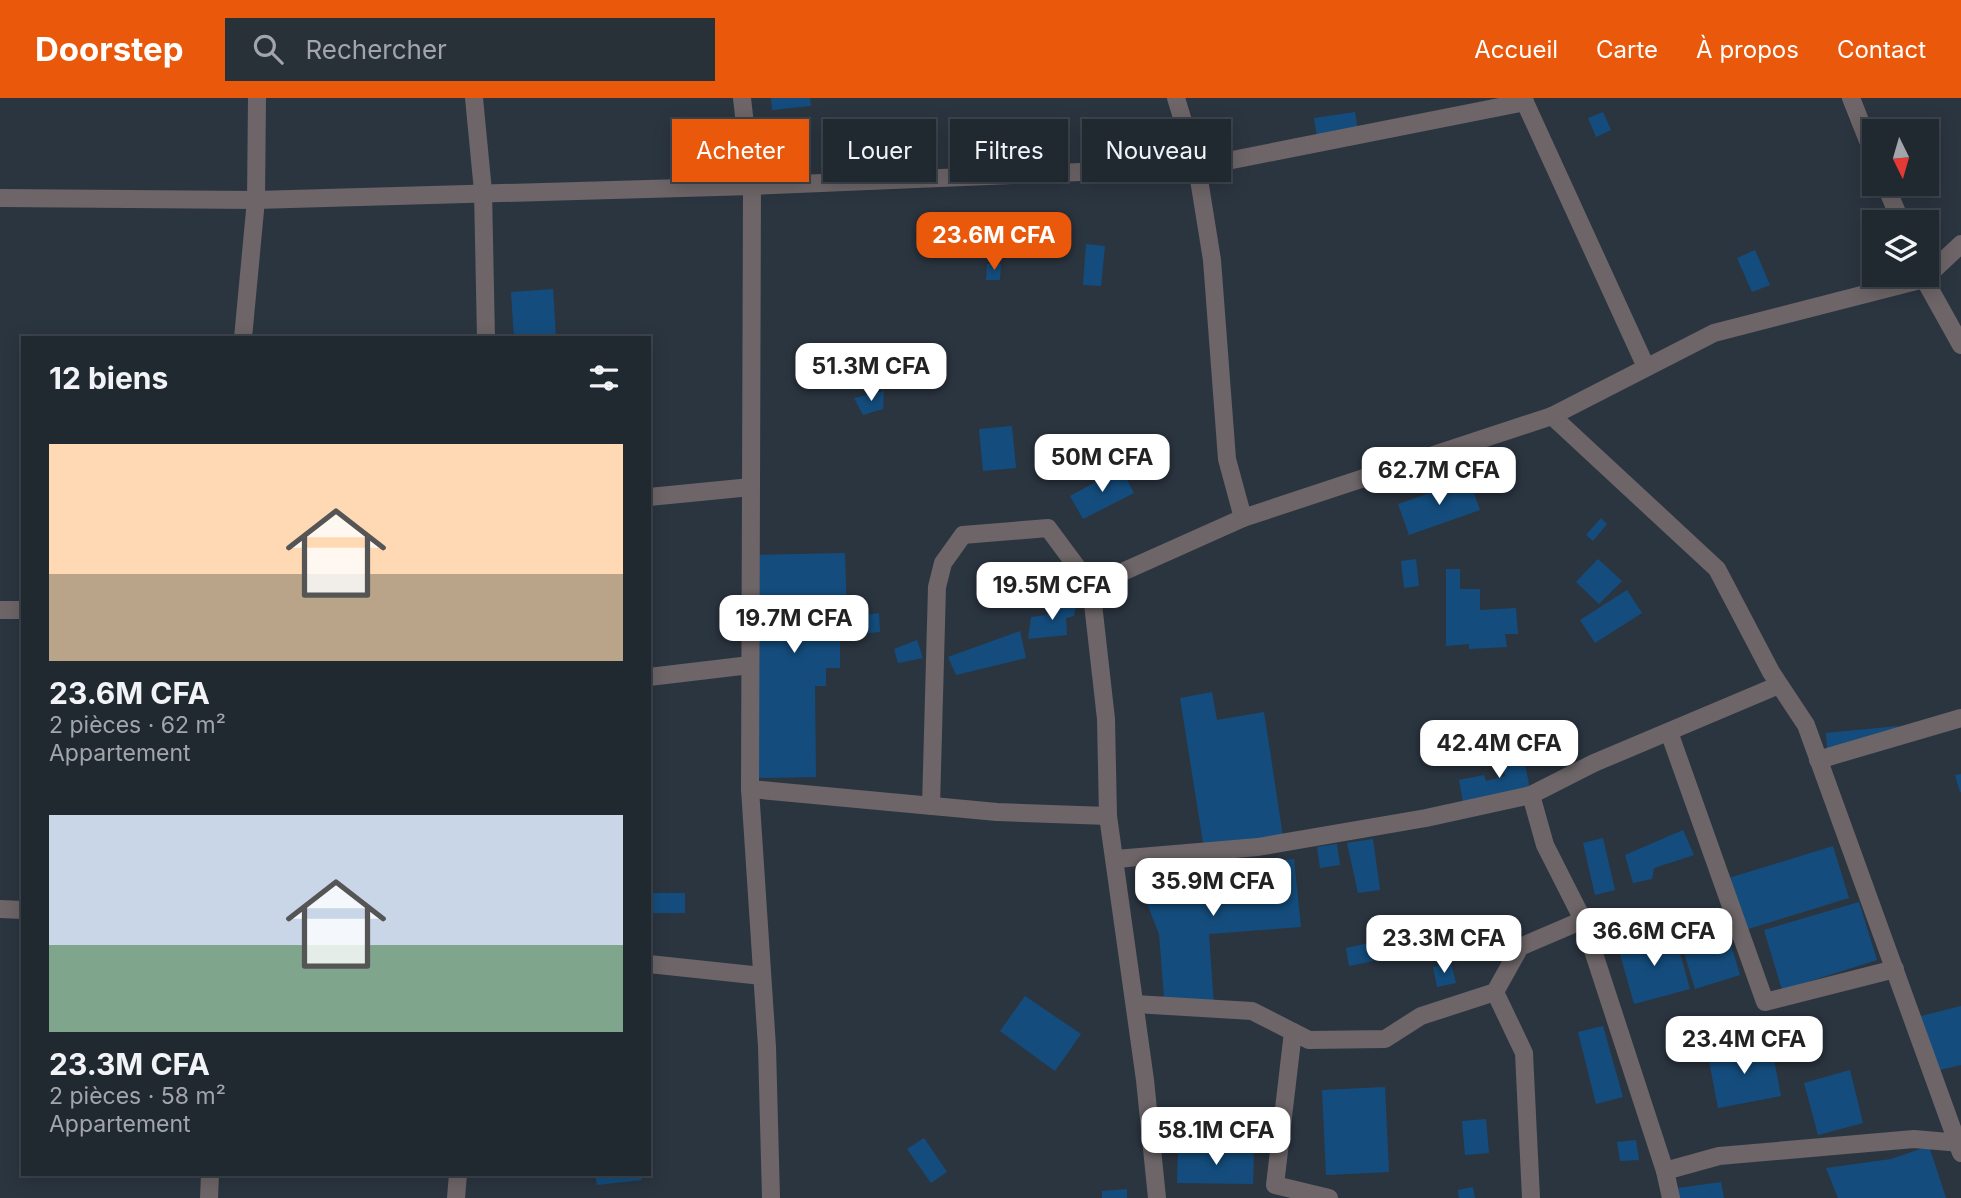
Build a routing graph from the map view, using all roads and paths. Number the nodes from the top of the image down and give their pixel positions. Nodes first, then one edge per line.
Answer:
1 (257, 98) edge
2 (474, 98) edge
3 (742, 98) edge
4 (1176, 98) edge
5 (1851, 98) edge
6 (1524, 100) edge
7 (1182, 119) edge
8 (1862, 126) edge
9 (1231, 160) edge
10 (1082, 172) edge
11 (1199, 182) edge
12 (752, 186) junction
13 (483, 191) junction
14 (0, 198) edge
15 (256, 200) junction
16 (1961, 244) edge
17 (1939, 263) edge
18 (1886, 287) edge
19 (1929, 287) edge
20 (243, 336) edge
21 (486, 336) edge
22 (1961, 345) edge
23 (1646, 367) junction
24 (1552, 416) junction
25 (751, 487) junction
26 (651, 498) edge
27 (1243, 518) junction
28 (1091, 586) junction
29 (0, 610) edge
30 (21, 610) edge
31 (750, 665) junction
32 (651, 677) edge
33 (1779, 685) junction
34 (1961, 718) edge
35 (1670, 732) junction
36 (1818, 760) junction
37 (750, 789) junction
38 (1531, 795) junction
39 (931, 806) junction
40 (1108, 817) junction
41 (1116, 859) junction
42 (0, 909) edge
43 (21, 910) edge
44 (1583, 920) junction
45 (651, 964) edge
46 (1895, 969) junction
47 (762, 976) junction
48 (1495, 992) junction
49 (1135, 1004) junction
50 (1293, 1032) junction
51 (1960, 1147) edge
52 (1665, 1171) junction
53 (210, 1176) edge
54 (458, 1176) edge
55 (209, 1198) edge
56 (456, 1198) edge
57 (771, 1198) edge
58 (1157, 1198) edge
59 (1329, 1198) edge
60 (1531, 1198) edge
61 (1671, 1198) edge

1 - 15 street
2 - 13 street
3 - 12 street
4 - 7 street
5 - 8 street
6 - 9 street
6 - 23 street
10 - 12 street
11 - 27 street
12 - 13 street
12 - 25 street
13 - 15 street
13 - 21 street
14 - 15 street
15 - 20 street
16 - 17 street
18 - 23 street
19 - 22 street
23 - 24 street
24 - 27 street
24 - 33 street
25 - 26 street
25 - 31 street
27 - 28 street
28 - 39 street
28 - 40 street
29 - 30 street
31 - 32 street
31 - 37 street
33 - 35 street
33 - 36 street
34 - 36 street
35 - 38 street
35 - 46 street
36 - 46 street
37 - 39 street
37 - 47 street
38 - 41 street
38 - 44 street
39 - 40 street
40 - 41 street
41 - 49 street
42 - 43 street
44 - 48 street
44 - 52 street
45 - 47 street
46 - 51 street
47 - 57 street
48 - 50 street
48 - 60 street
49 - 50 street
49 - 58 street
50 - 59 street
51 - 52 street
52 - 61 street
53 - 55 street
54 - 56 street

